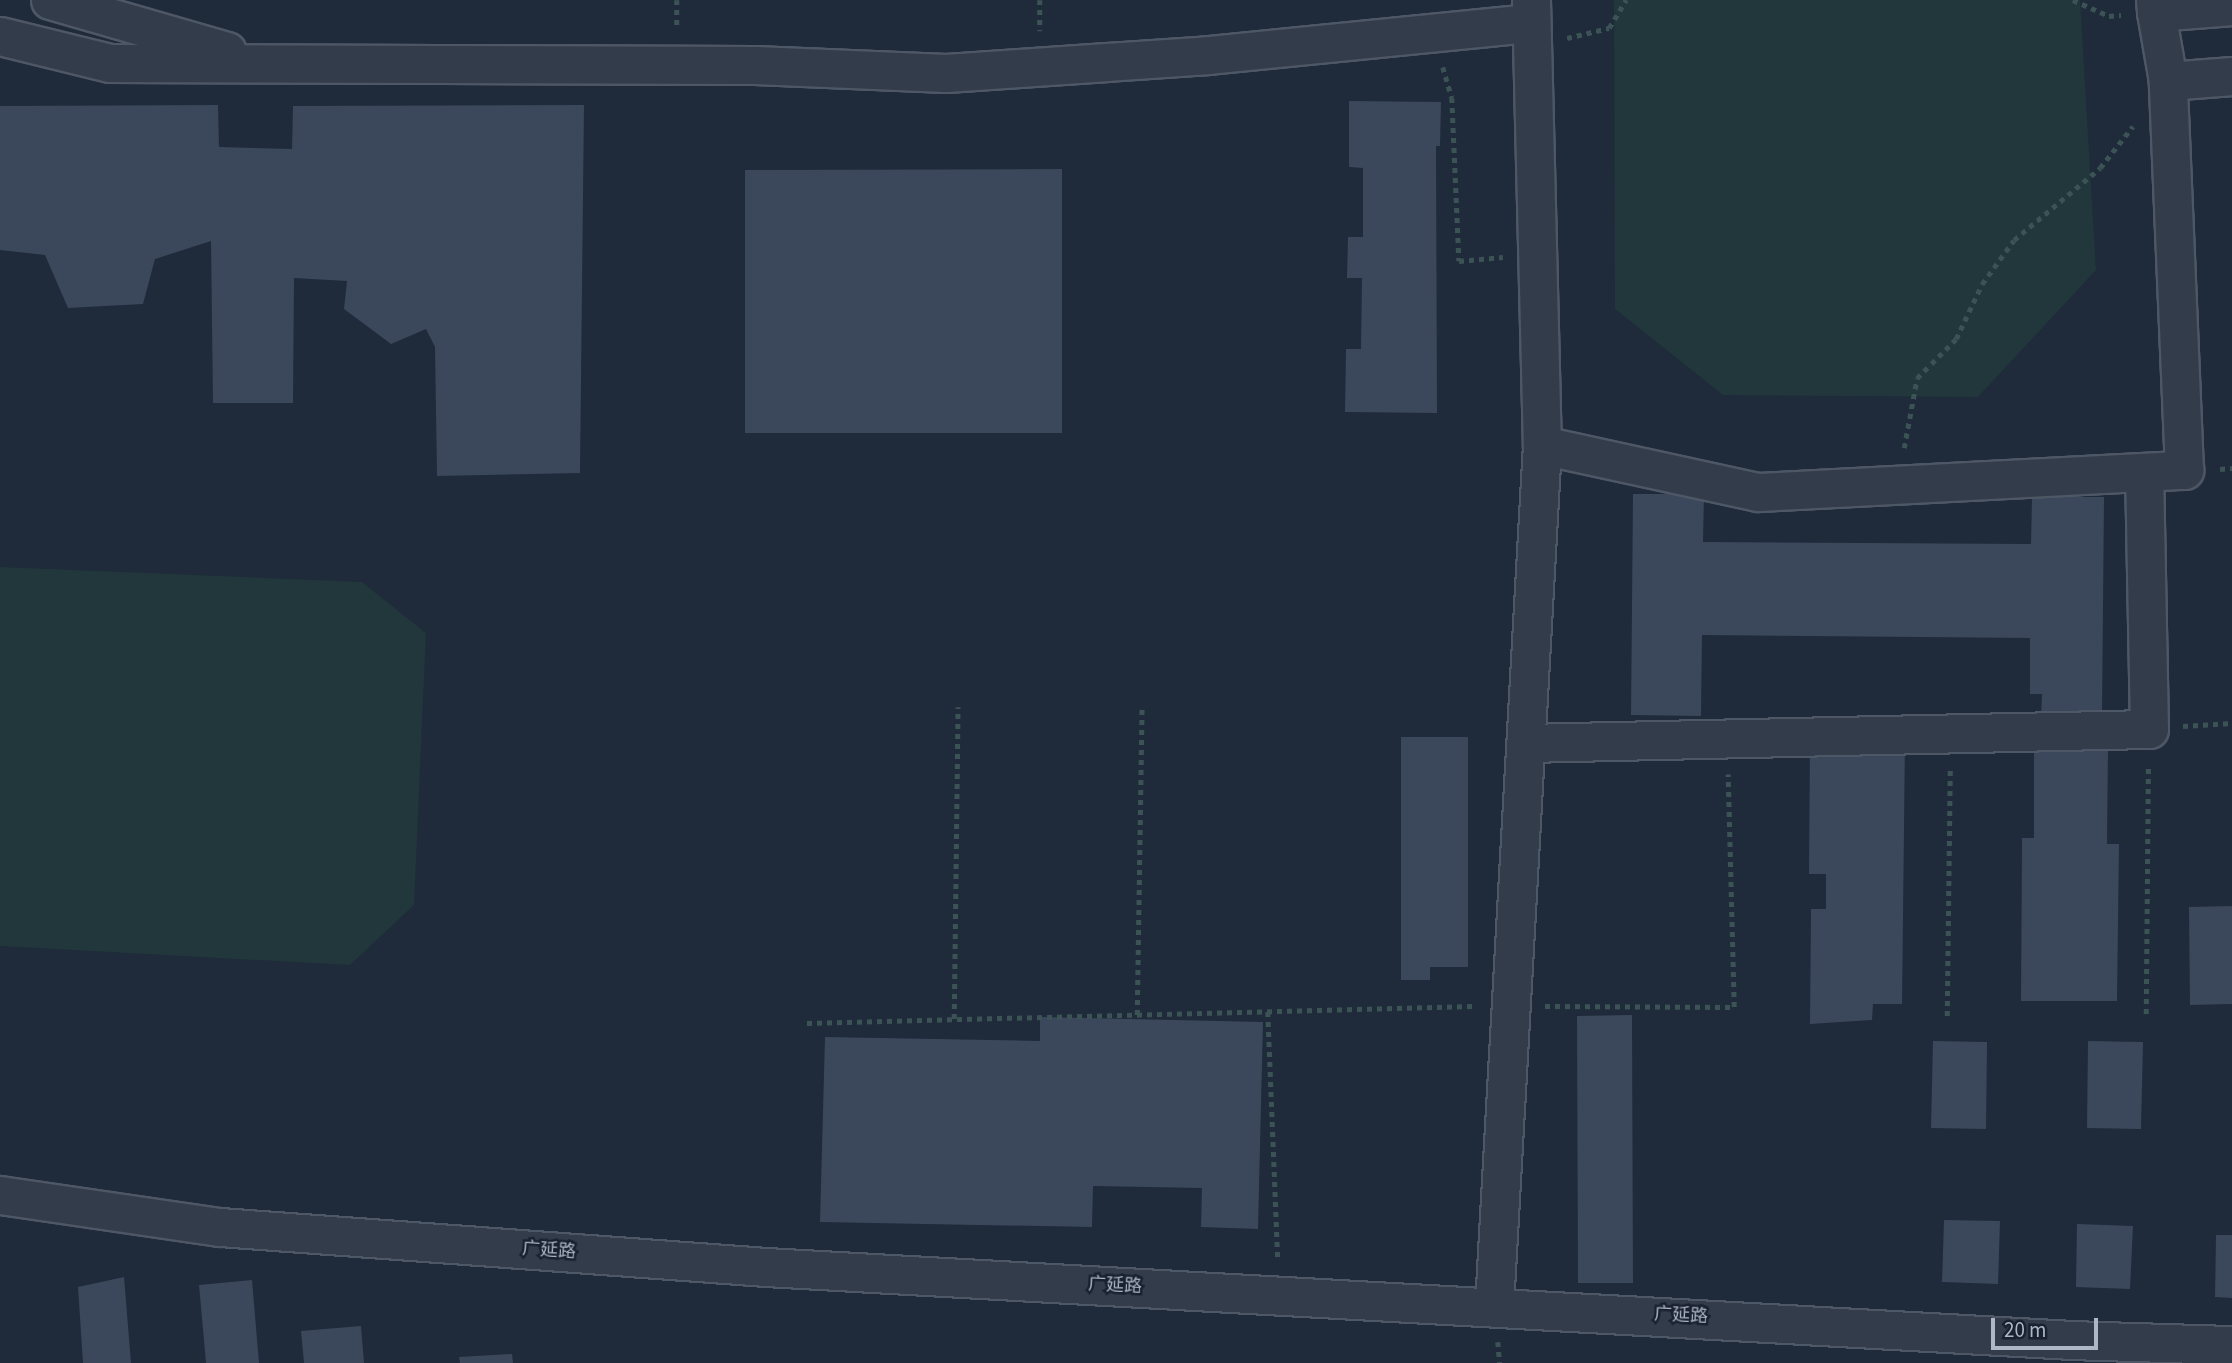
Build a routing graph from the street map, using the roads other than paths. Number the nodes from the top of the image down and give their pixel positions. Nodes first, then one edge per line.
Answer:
1 (50, 0) edge
2 (2155, 6) edge
3 (2232, 6) edge
4 (1529, 23) edge
5 (0, 36) edge
6 (263, 62) junction
7 (2232, 76) edge
8 (2168, 81) junction
9 (1542, 445) junction
10 (2144, 472) junction
11 (1525, 743) junction
12 (0, 1195) edge
13 (1494, 1306) junction
14 (2232, 1345) edge

1 - 6 street
2 - 3 street
2 - 8 street
4 - 6 street
4 - 9 street
5 - 6 street
7 - 8 street
8 - 10 street
9 - 10 street
9 - 11 street
10 - 11 street
11 - 13 street
12 - 13 street, 广延路
13 - 14 street, 广延路

